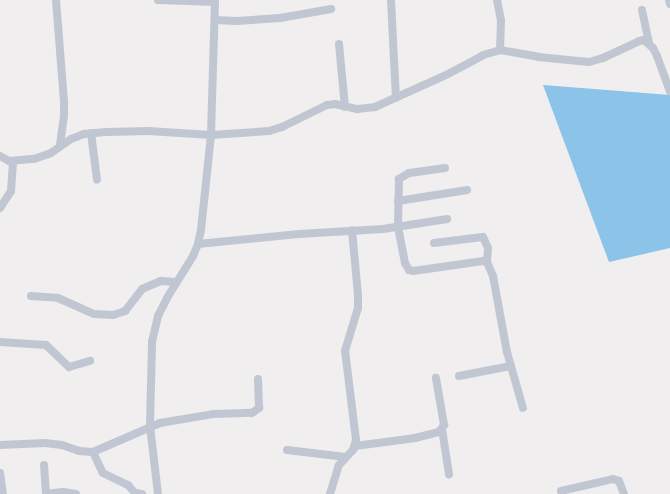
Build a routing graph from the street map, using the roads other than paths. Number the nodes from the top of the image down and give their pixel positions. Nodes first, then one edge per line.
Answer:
1 (56, 0) edge
2 (158, 0) edge
3 (391, 0) edge
4 (497, 0) edge
5 (669, 0) edge
6 (215, 1) edge
7 (670, 4) edge
8 (331, 8) dead end
9 (642, 10) dead end
10 (215, 20) junction
11 (649, 43) junction
12 (339, 44) dead end
13 (502, 50) junction
14 (670, 92) edge
15 (396, 98) junction
16 (344, 107) junction
17 (91, 133) junction
18 (211, 135) junction
19 (60, 146) junction
20 (0, 156) edge
21 (13, 161) junction
22 (445, 168) dead end
23 (97, 180) dead end
24 (468, 190) dead end
25 (398, 201) junction
26 (1, 205) edge
27 (447, 219) dead end
28 (398, 227) junction
29 (352, 230) junction
30 (434, 243) dead end
31 (198, 244) junction
32 (487, 262) junction
33 (176, 282) junction
34 (31, 296) dead end
35 (0, 342) edge
36 (90, 361) dead end
37 (511, 366) junction
38 (459, 376) dead end
39 (436, 378) dead end
40 (258, 379) dead end
41 (523, 408) dead end
42 (150, 426) junction
43 (442, 429) junction
44 (0, 446) edge
45 (356, 446) junction
46 (287, 450) dead end
47 (93, 452) junction
48 (346, 457) junction
49 (44, 465) dead end
50 (0, 473) edge
51 (450, 474) dead end
52 (561, 491) dead end
53 (3, 494) edge
54 (46, 494) edge
55 (76, 494) edge
56 (142, 494) edge
57 (158, 494) edge
58 (330, 494) edge
59 (624, 494) edge

1 - 19 street
2 - 6 street
3 - 15 street
4 - 13 street
5 - 7 street
6 - 10 street
8 - 10 street
9 - 11 street
10 - 18 street
11 - 13 street
11 - 14 street
12 - 16 street
13 - 15 street
15 - 16 street
16 - 18 street
17 - 18 street
17 - 19 street
17 - 23 street
18 - 31 street
19 - 21 street
20 - 21 street
21 - 26 street
22 - 25 street
24 - 25 street
25 - 28 street
27 - 28 street
28 - 29 street
28 - 32 street
29 - 31 street
29 - 45 street
30 - 32 street
31 - 33 street
32 - 37 street
33 - 34 street
33 - 42 street
35 - 36 street
37 - 38 street
37 - 41 street
39 - 43 street
40 - 42 street
42 - 47 street
42 - 57 street
43 - 45 street
43 - 51 street
44 - 47 street
45 - 48 street
46 - 48 street
47 - 56 street
48 - 58 street
49 - 54 street
50 - 53 street
52 - 59 street
54 - 55 street

